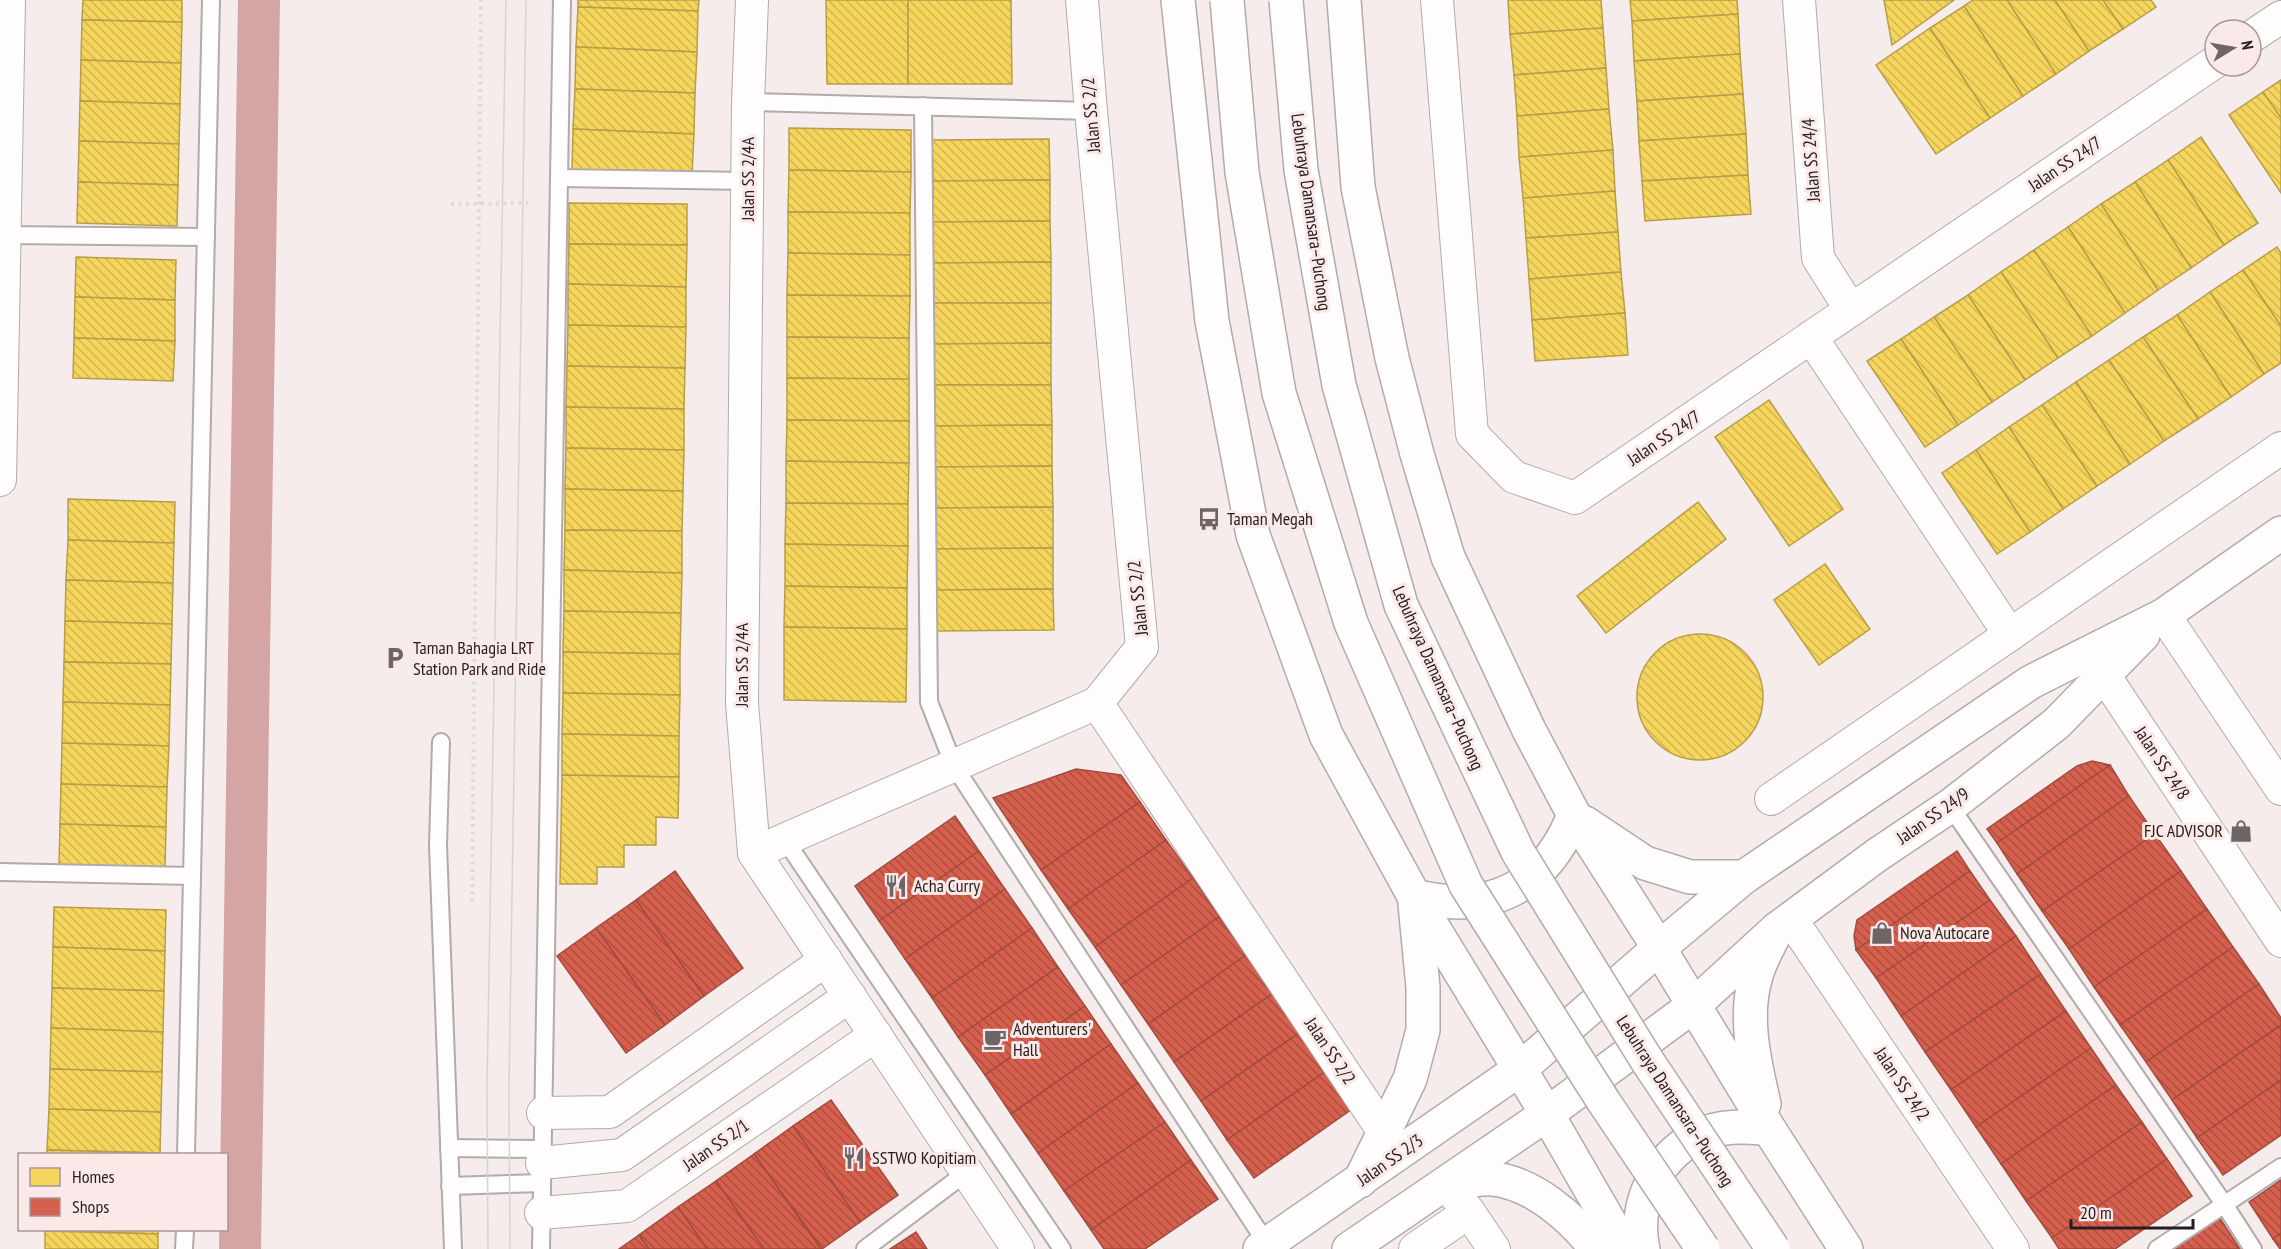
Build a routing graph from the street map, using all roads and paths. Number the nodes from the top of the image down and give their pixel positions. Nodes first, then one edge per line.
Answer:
1 (9, 0) edge
2 (211, 0) edge
3 (481, 0) edge
4 (562, 0) edge
5 (752, 0) edge
6 (1082, 0) edge
7 (1178, 0) edge
8 (1227, 0) edge
9 (1286, 0) edge
10 (1344, 0) edge
11 (1437, 0) edge
12 (1799, 0) edge
13 (2281, 17) edge
14 (2263, 29) edge
15 (2203, 70) edge
16 (748, 102) junction
17 (923, 106) junction
18 (1090, 111) junction
19 (559, 178) junction
20 (748, 182) junction
21 (3, 194) edge
22 (530, 203) dead end
23 (452, 204) dead end
24 (478, 204) junction
25 (5, 235) junction
26 (206, 237) junction
27 (1851, 310) junction
28 (1811, 337) junction
29 (2281, 448) edge
30 (0, 480) edge
31 (2281, 533) edge
32 (2164, 615) junction
33 (2010, 634) junction
34 (2104, 675) junction
35 (1097, 703) junction
36 (441, 742) dead end
37 (954, 766) junction
38 (2281, 789) edge
39 (1771, 799) dead end
40 (1950, 806) junction
41 (1574, 815) junction
42 (785, 840) junction
43 (754, 853) junction
44 (0, 872) edge
45 (192, 876) junction
46 (1744, 877) junction
47 (1414, 896) junction
48 (472, 909) dead end
49 (1784, 924) junction
50 (2281, 941) edge
51 (1659, 948) junction
52 (826, 960) junction
53 (850, 996) junction
54 (1693, 1006) junction
55 (876, 1035) junction
56 (1520, 1069) junction
57 (543, 1113) junction
58 (1547, 1114) junction
59 (1769, 1129) junction
60 (1384, 1132) junction
61 (449, 1148) junction
62 (186, 1153) edge
63 (2281, 1167) edge
64 (967, 1172) junction
65 (542, 1177) junction
66 (1360, 1181) junction
67 (1446, 1184) junction
68 (450, 1186) junction
69 (2224, 1204) junction
70 (1469, 1212) junction
71 (185, 1231) edge
72 (1263, 1247) edge
73 (184, 1249) edge
74 (453, 1249) edge
75 (541, 1249) edge
76 (865, 1249) edge
77 (1018, 1249) edge
78 (1062, 1249) edge
79 (1349, 1249) edge
80 (1415, 1249) edge
81 (1494, 1249) edge
82 (1596, 1249) edge
83 (1625, 1249) edge
84 (1643, 1249) edge
85 (1703, 1249) edge
86 (1773, 1249) edge
87 (1846, 1249) edge
88 (2013, 1249) edge
89 (2157, 1249) edge
90 (2253, 1249) edge

1 - 21 street
2 - 26 lane
3 - 24 path
4 - 19 lane
5 - 16 street, Jalan SS 2/4A
6 - 18 street, Jalan SS 2/2
7 - 47 main road
8 - 85 main road, bridge
9 - 86 main road, Lebuhraya Damansara–Puchong, bridge
10 - 41 main road
11 - 28 street, Jalan SS 24/7
12 - 27 street, Jalan SS 24/4
13 - 14 street
15 - 27 street, Jalan SS 24/7
16 - 17 lane
16 - 20 street, Jalan SS 2/4A
17 - 18 lane
17 - 37 lane
18 - 35 street, Jalan SS 2/2
19 - 20 lane
19 - 57 lane
20 - 43 street, Jalan SS 2/4A
21 - 25 street
22 - 24 path
23 - 24 path
24 - 48 path
25 - 26 lane
25 - 30 street
26 - 45 lane
27 - 28 street, Jalan SS 24/7
28 - 33 street
29 - 33 street
31 - 32 main road, Jalan SS 24/9
32 - 34 main road, Jalan SS 24/9
32 - 38 street
32 - 46 main road, Jalan SS 24/9
33 - 39 street
34 - 40 main road, Jalan SS 24/9
34 - 50 street, Jalan SS 24/8
35 - 37 street
35 - 60 street, Jalan SS 2/2
36 - 61 lane
37 - 42 street
37 - 72 lane
40 - 49 main road, Jalan SS 24/9
40 - 69 lane
41 - 46 main road
41 - 47 main road
41 - 51 main road
42 - 43 street
42 - 78 lane
43 - 52 street, Jalan SS 2/4A
44 - 45 lane
45 - 62 lane
46 - 51 main road, Jalan SS 24/9
47 - 56 main road
47 - 60 main road
49 - 54 main road, Jalan SS 24/9
49 - 59 main road
49 - 88 street, Jalan SS 24/2
51 - 54 main road
51 - 56 main road, Jalan SS 2/3
52 - 53 street, Jalan SS 2/4A
52 - 57 street
53 - 55 street, Jalan SS 2/4A
53 - 65 street
54 - 58 main road, Jalan SS 24/9
54 - 59 main road
55 - 64 street, Jalan SS 2/4A
55 - 65 street, Jalan SS 2/1
56 - 58 main road
56 - 66 main road, Jalan SS 2/3
57 - 65 lane
58 - 67 main road
58 - 83 main road
59 - 84 main road
59 - 87 main road
60 - 66 main road
61 - 65 lane
61 - 68 lane
63 - 69 lane
64 - 76 lane
64 - 77 street, Jalan SS 2/4A
65 - 68 lane
65 - 75 lane
66 - 72 main road, Jalan SS 2/3
67 - 70 street
67 - 79 main road
67 - 82 main road
68 - 74 lane
69 - 89 lane
69 - 90 lane
70 - 80 street
70 - 81 street
71 - 73 lane

